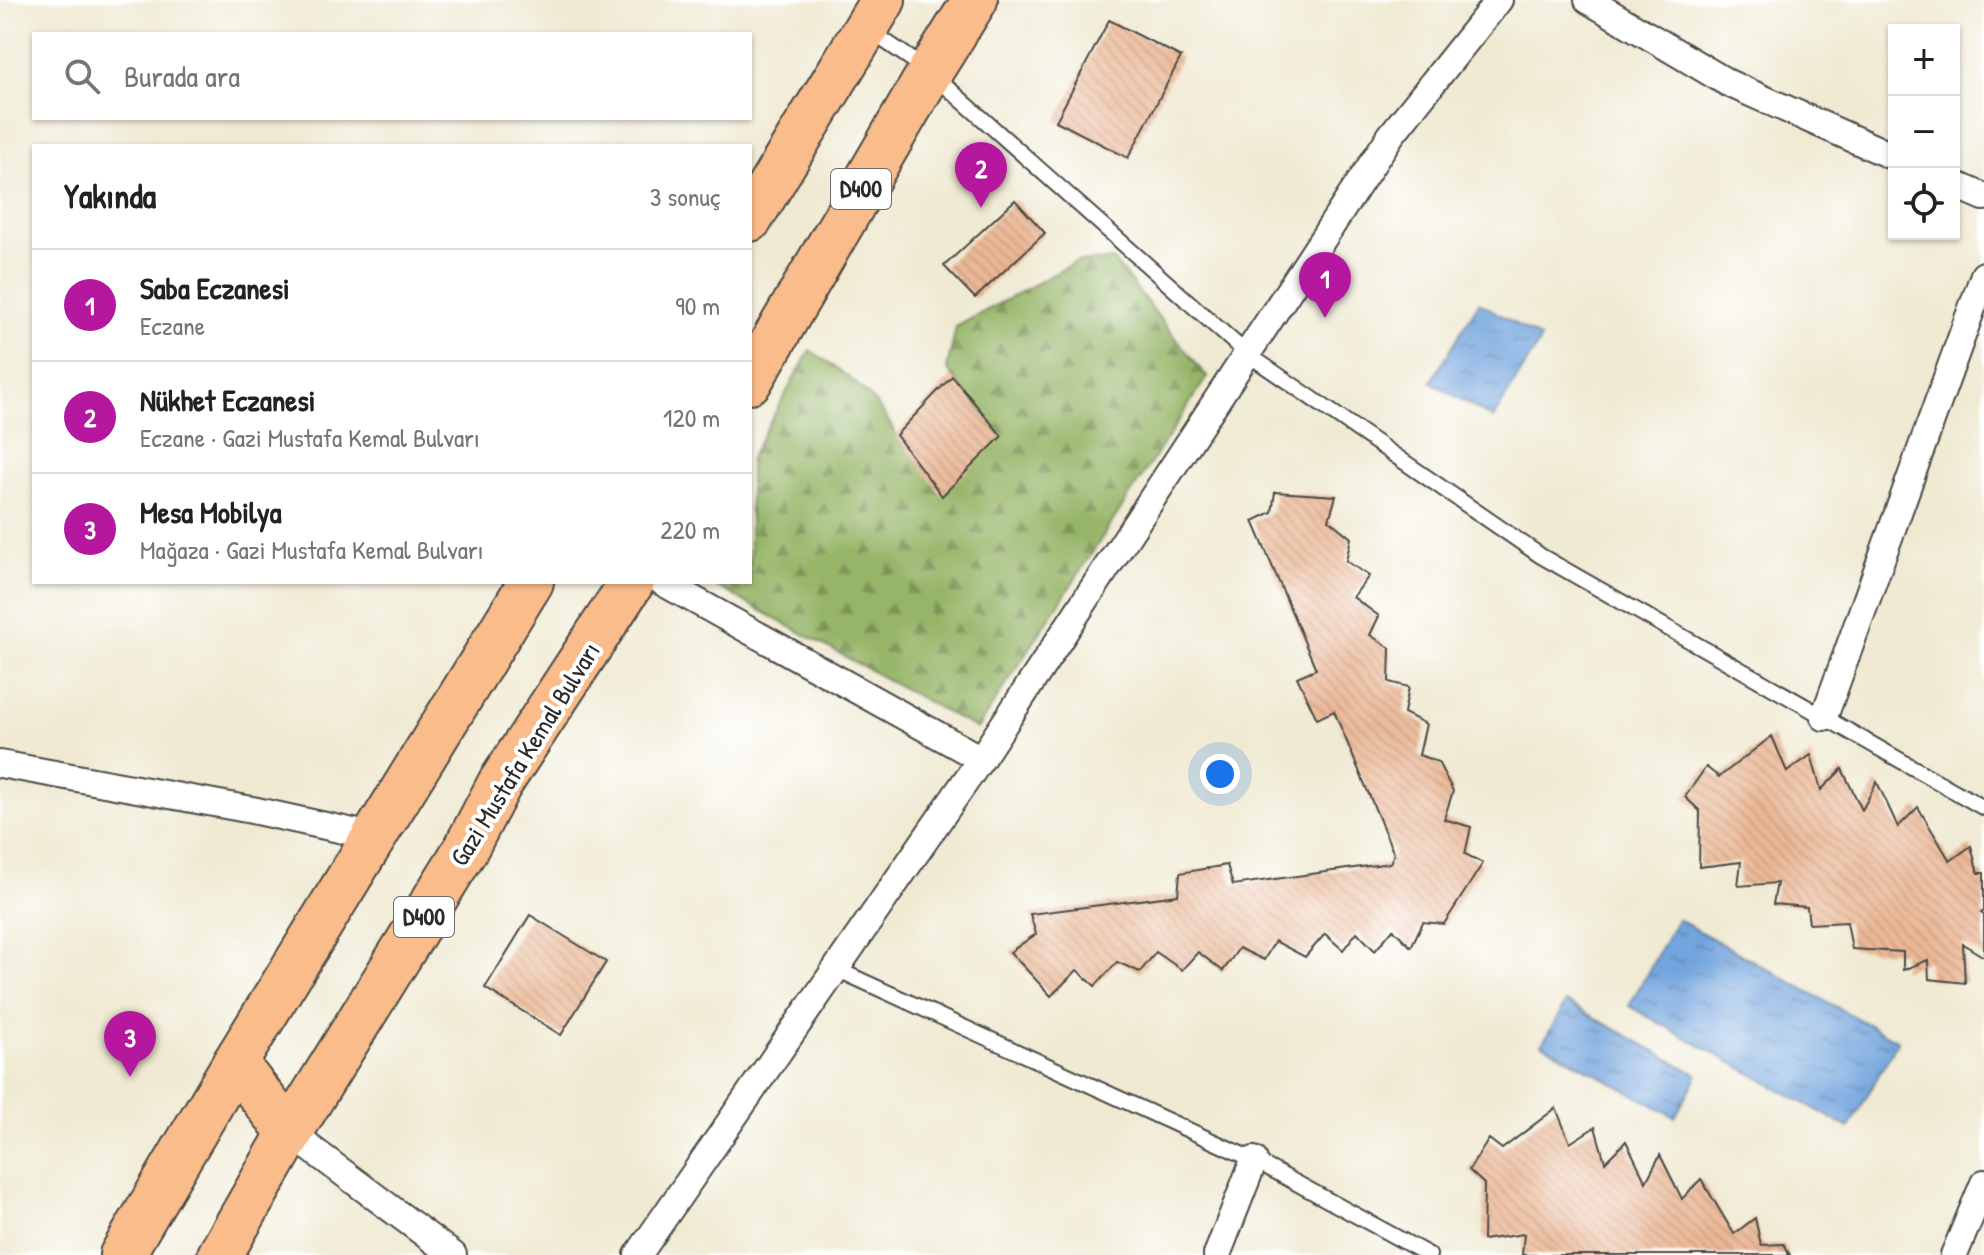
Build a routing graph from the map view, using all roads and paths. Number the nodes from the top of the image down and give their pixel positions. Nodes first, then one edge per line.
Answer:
1 (975, 0) edge
2 (1499, 0) edge
3 (1588, 0) edge
4 (874, 14) edge
5 (930, 72) junction
6 (1888, 154) edge
7 (1960, 187) edge
8 (1984, 197) edge
9 (752, 216) edge
10 (1984, 275) edge
11 (1246, 353) junction
12 (752, 378) edge
13 (530, 584) edge
14 (631, 584) edge
15 (666, 584) edge
16 (1824, 717) junction
17 (981, 759) junction
18 (0, 764) edge
19 (1984, 808) edge
20 (376, 837) junction
21 (833, 968) junction
22 (235, 1063) junction
23 (290, 1133) junction
24 (1254, 1160) junction
25 (1984, 1183) edge
26 (122, 1255) edge
27 (220, 1255) edge
28 (453, 1255) edge
29 (638, 1255) edge
30 (1217, 1255) edge
31 (1429, 1255) edge
32 (1954, 1255) edge

1 - 5 highway, D400
2 - 11 street
3 - 6 street
4 - 5 lane
4 - 9 highway
5 - 11 lane
5 - 12 highway, D400
7 - 8 street
10 - 16 street
11 - 16 lane
11 - 17 street
13 - 20 highway
14 - 23 highway, Gazi Mustafa Kemal Bulvarı / D400
15 - 17 street
16 - 19 lane
17 - 21 street
18 - 20 street
20 - 22 highway
21 - 24 lane
21 - 29 street
22 - 23 highway
22 - 26 highway
23 - 27 highway, Gazi Mustafa Kemal Bulvarı / D400
23 - 28 street
24 - 30 street
24 - 31 lane
25 - 32 street

